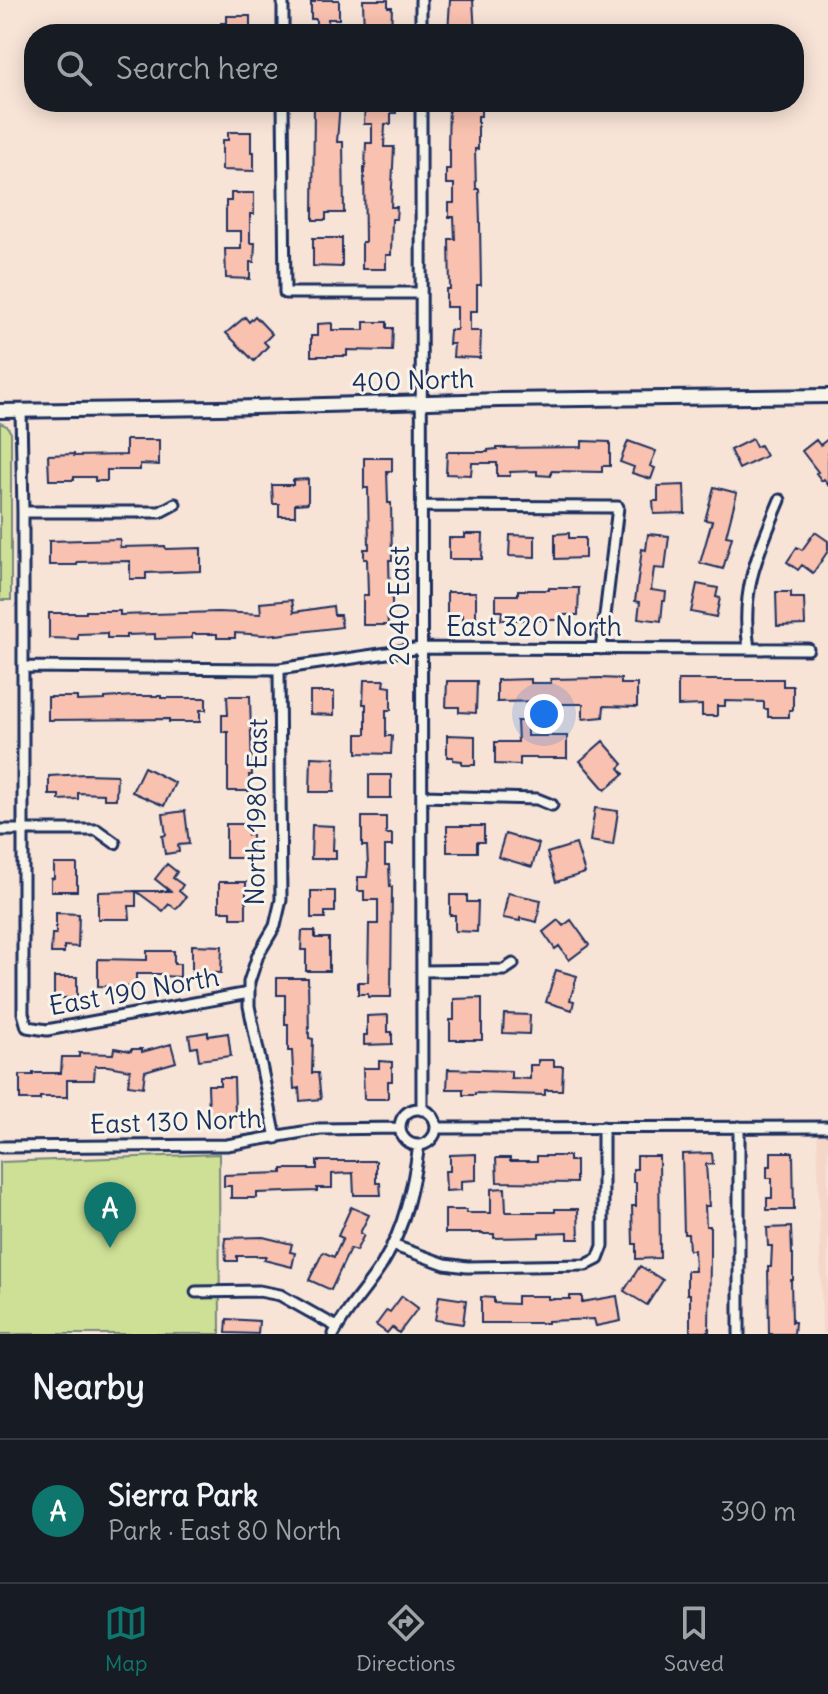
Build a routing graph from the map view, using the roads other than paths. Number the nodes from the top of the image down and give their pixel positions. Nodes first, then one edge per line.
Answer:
1 (283, 0) edge
2 (421, 0) edge
3 (283, 24) edge
4 (421, 24) edge
5 (283, 112) edge
6 (421, 112) edge
7 (421, 293) junction
8 (828, 396) edge
9 (421, 403) junction
10 (0, 411) edge
11 (21, 411) junction
12 (780, 500) dead end
13 (175, 504) dead end
14 (421, 506) junction
15 (23, 512) junction
16 (421, 648) junction
17 (601, 649) junction
18 (749, 649) junction
19 (808, 649) dead end
20 (23, 667) junction
21 (279, 669) junction
22 (422, 796) junction
23 (552, 805) dead end
24 (0, 830) edge
25 (23, 830) junction
26 (115, 843) dead end
27 (513, 964) dead end
28 (422, 971) junction
29 (249, 993) junction
30 (422, 1110) junction
31 (603, 1127) junction
32 (739, 1127) junction
33 (828, 1127) edge
34 (400, 1128) junction
35 (436, 1128) junction
36 (276, 1138) junction
37 (419, 1145) junction
38 (0, 1147) edge
39 (392, 1245) junction
40 (196, 1292) dead end
41 (336, 1331) edge
42 (739, 1334) edge

1 - 3 street
2 - 4 street
5 - 7 street
6 - 7 street, 2040 East
7 - 9 street, 2040 East
8 - 9 main road, 400 North
9 - 11 main road, 400 North
9 - 14 street, 2040 East
10 - 11 main road, 400 North
11 - 15 street
12 - 18 street
13 - 15 street
14 - 16 street, 2040 East
14 - 17 street
15 - 20 street
16 - 17 street, East 320 North
16 - 21 street, East 320 North
16 - 22 street, 2040 East
17 - 18 street, East 320 North
18 - 19 street, East 320 North
20 - 21 street, East 320 North
20 - 25 street
21 - 29 street, North 1980 East
22 - 23 street
22 - 28 street, 2040 East
24 - 25 street
25 - 26 street
25 - 29 street, East 190 North
27 - 28 street
28 - 30 street, 2040 East
29 - 36 street, North 1980 East
30 - 34 street
30 - 35 street
31 - 32 street
31 - 35 street
31 - 39 street
32 - 33 street
32 - 42 street
34 - 36 street, East 130 North
34 - 37 street
35 - 37 street
36 - 38 street, East 130 North
37 - 39 street
39 - 41 street
40 - 41 street

